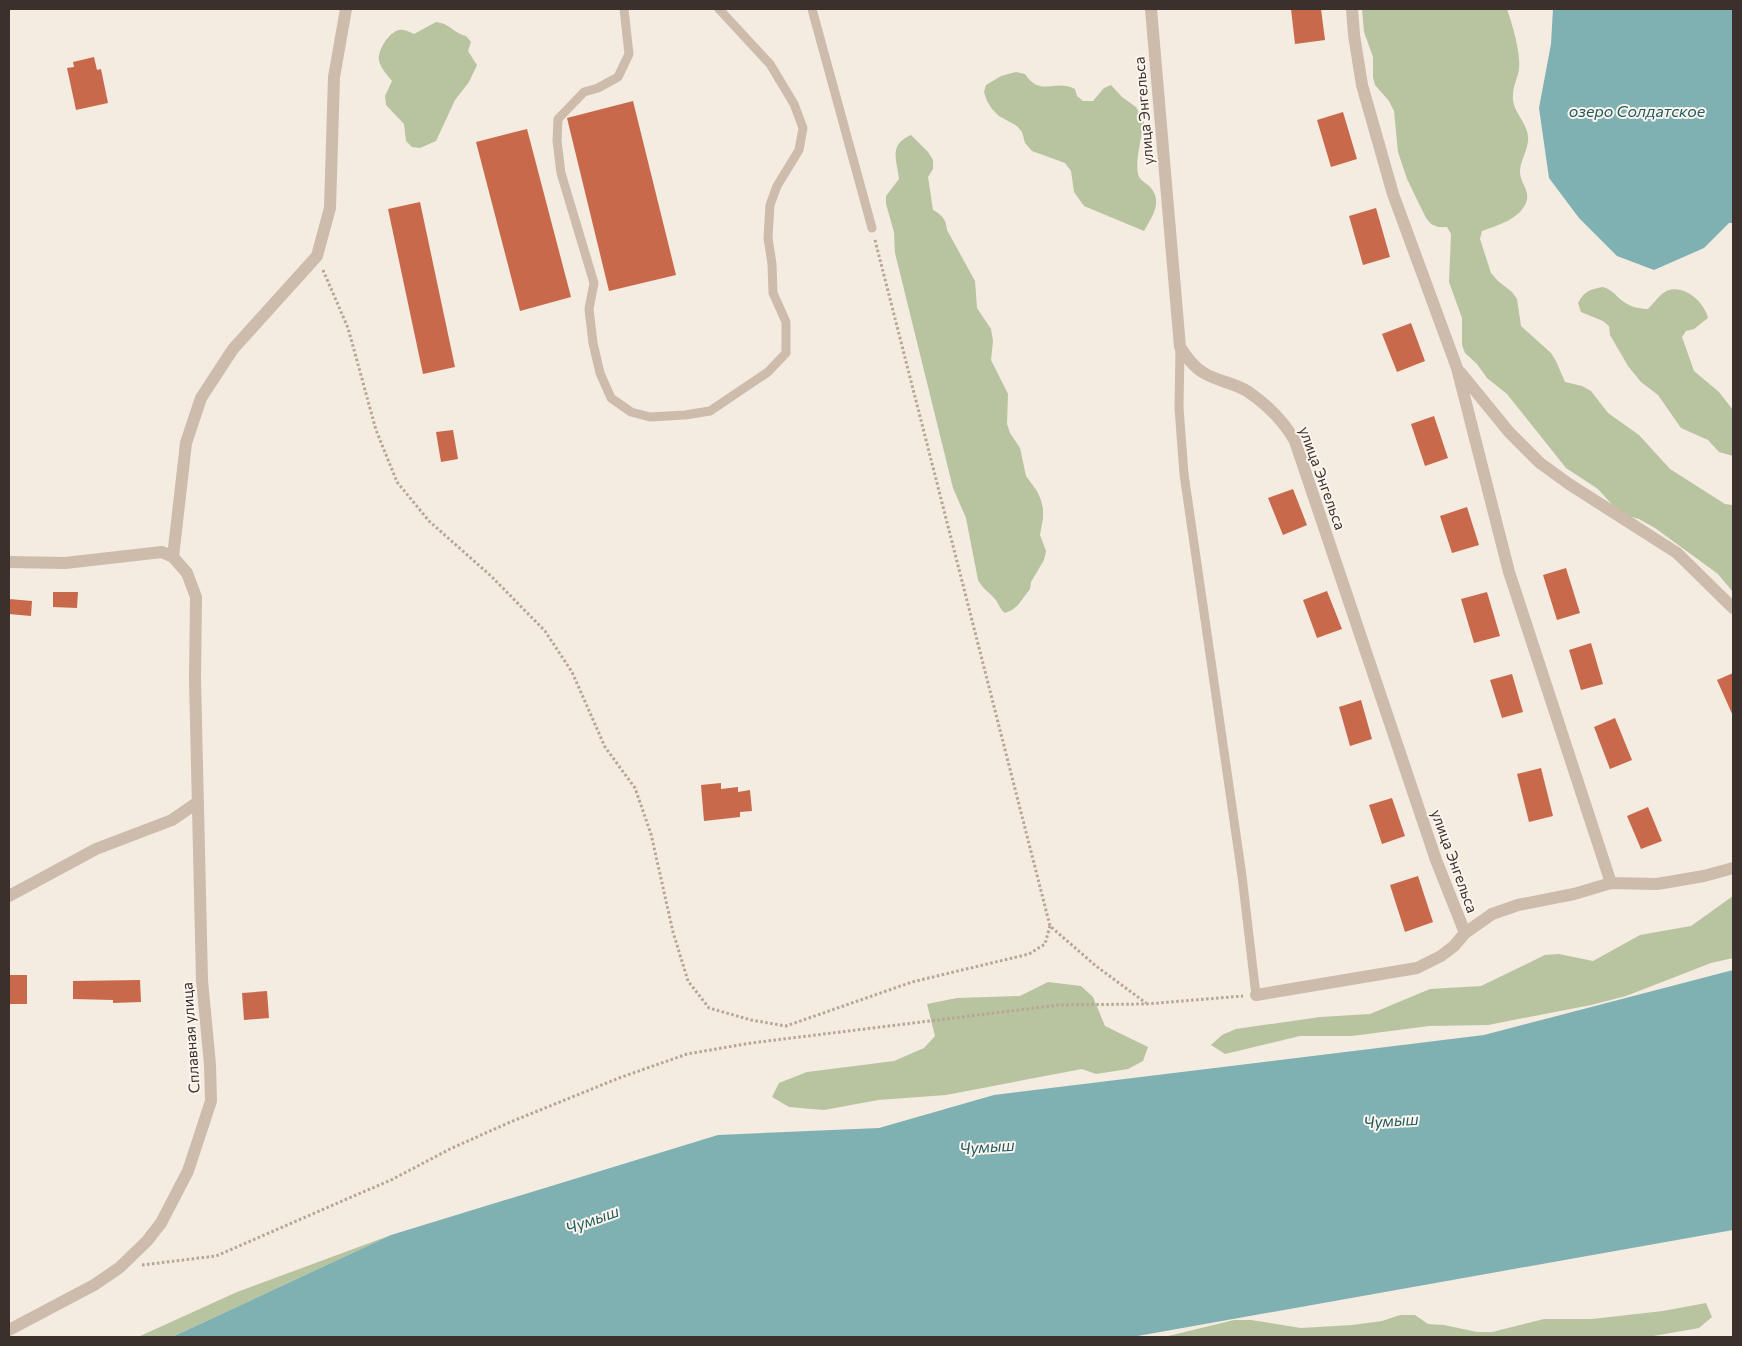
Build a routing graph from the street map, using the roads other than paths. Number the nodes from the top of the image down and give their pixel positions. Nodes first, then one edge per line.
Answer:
1 (346, 9) edge
2 (624, 9) edge
3 (719, 9) edge
4 (812, 9) edge
5 (1151, 9) edge
6 (1352, 9) edge
7 (872, 228) road end
8 (1180, 347) junction
9 (1457, 368) junction
10 (173, 557) junction
11 (9, 562) edge
12 (1733, 608) edge
13 (198, 802) junction
14 (1733, 868) edge
15 (1611, 883) junction
16 (9, 896) edge
17 (1465, 933) junction
18 (1256, 995) joint
19 (9, 1330) edge

1 - 10 street
2 - 3 lane
4 - 7 lane
5 - 8 street, улица Энгельса
6 - 9 street
8 - 17 street, улица Энгельса
8 - 18 lane
9 - 12 street
9 - 15 street
10 - 11 street
10 - 13 street, Сплавная улица
13 - 16 street
13 - 19 street, Сплавная улица
14 - 15 street, улица Энгельса
15 - 17 street, улица Энгельса
17 - 18 street, улица Энгельса

